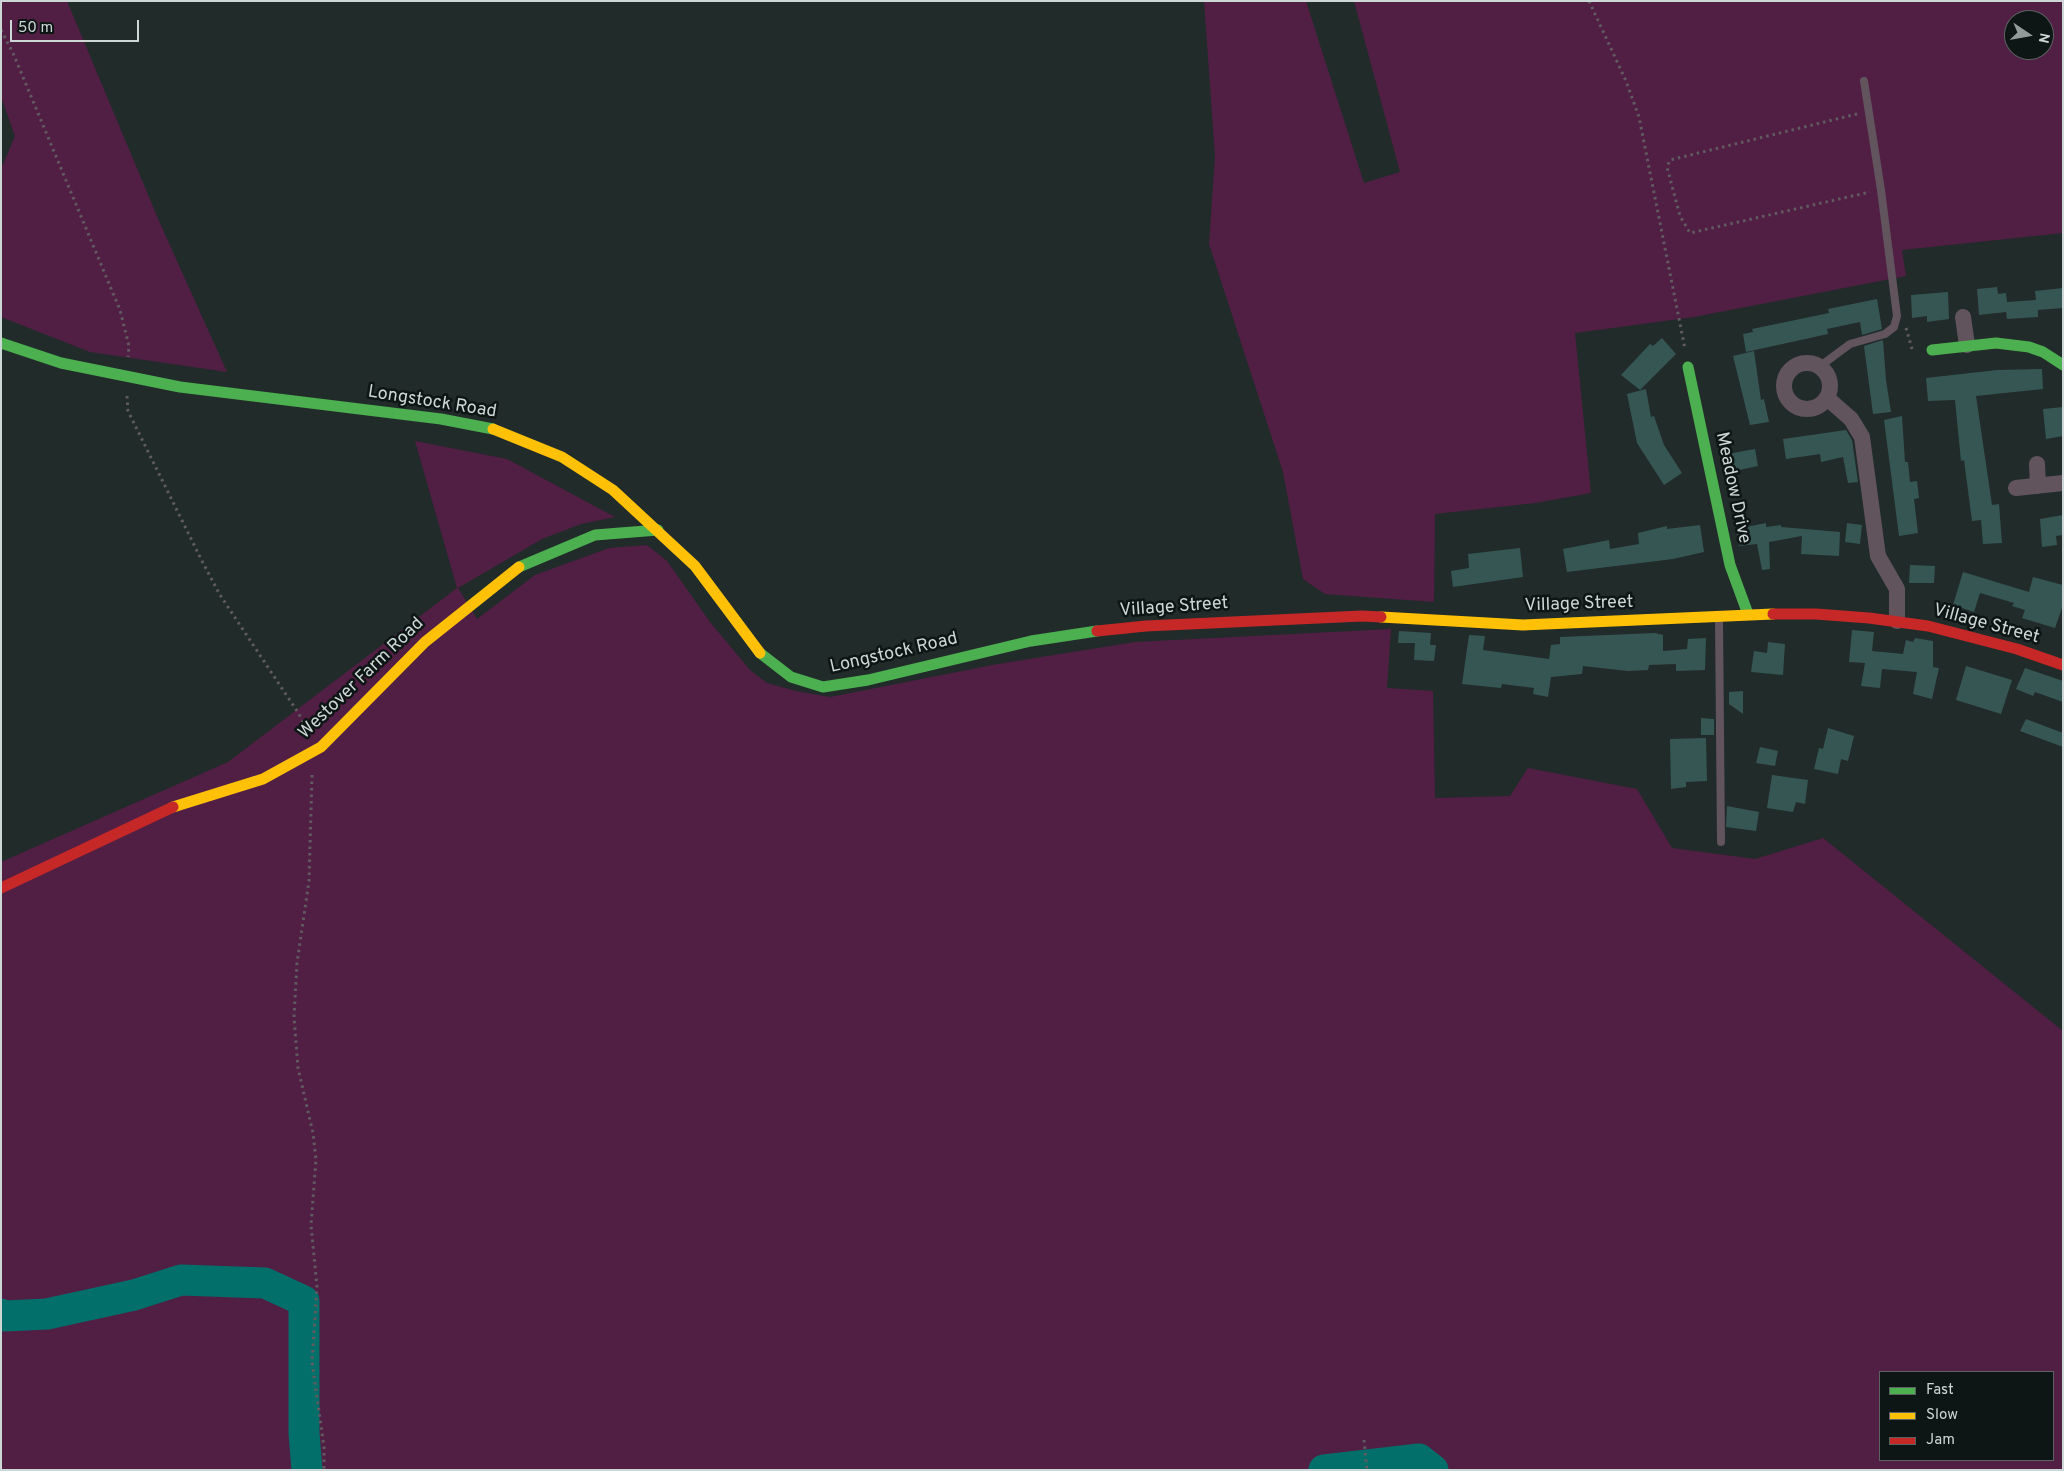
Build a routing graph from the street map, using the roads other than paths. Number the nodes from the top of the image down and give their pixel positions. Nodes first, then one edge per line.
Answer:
1 (1864, 80) dead end
2 (1963, 317) dead end
3 (1, 343) edge
4 (1967, 345) junction
5 (1932, 350) road end
6 (2063, 365) edge
7 (1688, 366) road end
8 (1819, 367) junction
9 (1826, 398) junction
10 (2036, 464) dead end
11 (2063, 483) edge
12 (2038, 486) junction
13 (2016, 488) dead end
14 (658, 530) junction
15 (1748, 614) junction
16 (1719, 616) junction
17 (1897, 621) junction
18 (1091, 632) joint
19 (2063, 665) edge
20 (1721, 842) dead end
21 (1, 888) edge

1 - 8 lane
2 - 4 street
3 - 14 street, Longstock Road
4 - 5 street
4 - 6 street
7 - 15 street, Meadow Drive
8 - 9 street
8 - 9 street
9 - 17 street
10 - 12 street
11 - 12 street
12 - 13 street
14 - 18 street, Longstock Road
14 - 21 street, Westover Farm Road
15 - 16 street, Village Street
15 - 17 street, Village Street
16 - 18 street, Village Street
16 - 20 lane
17 - 19 street, Village Street

